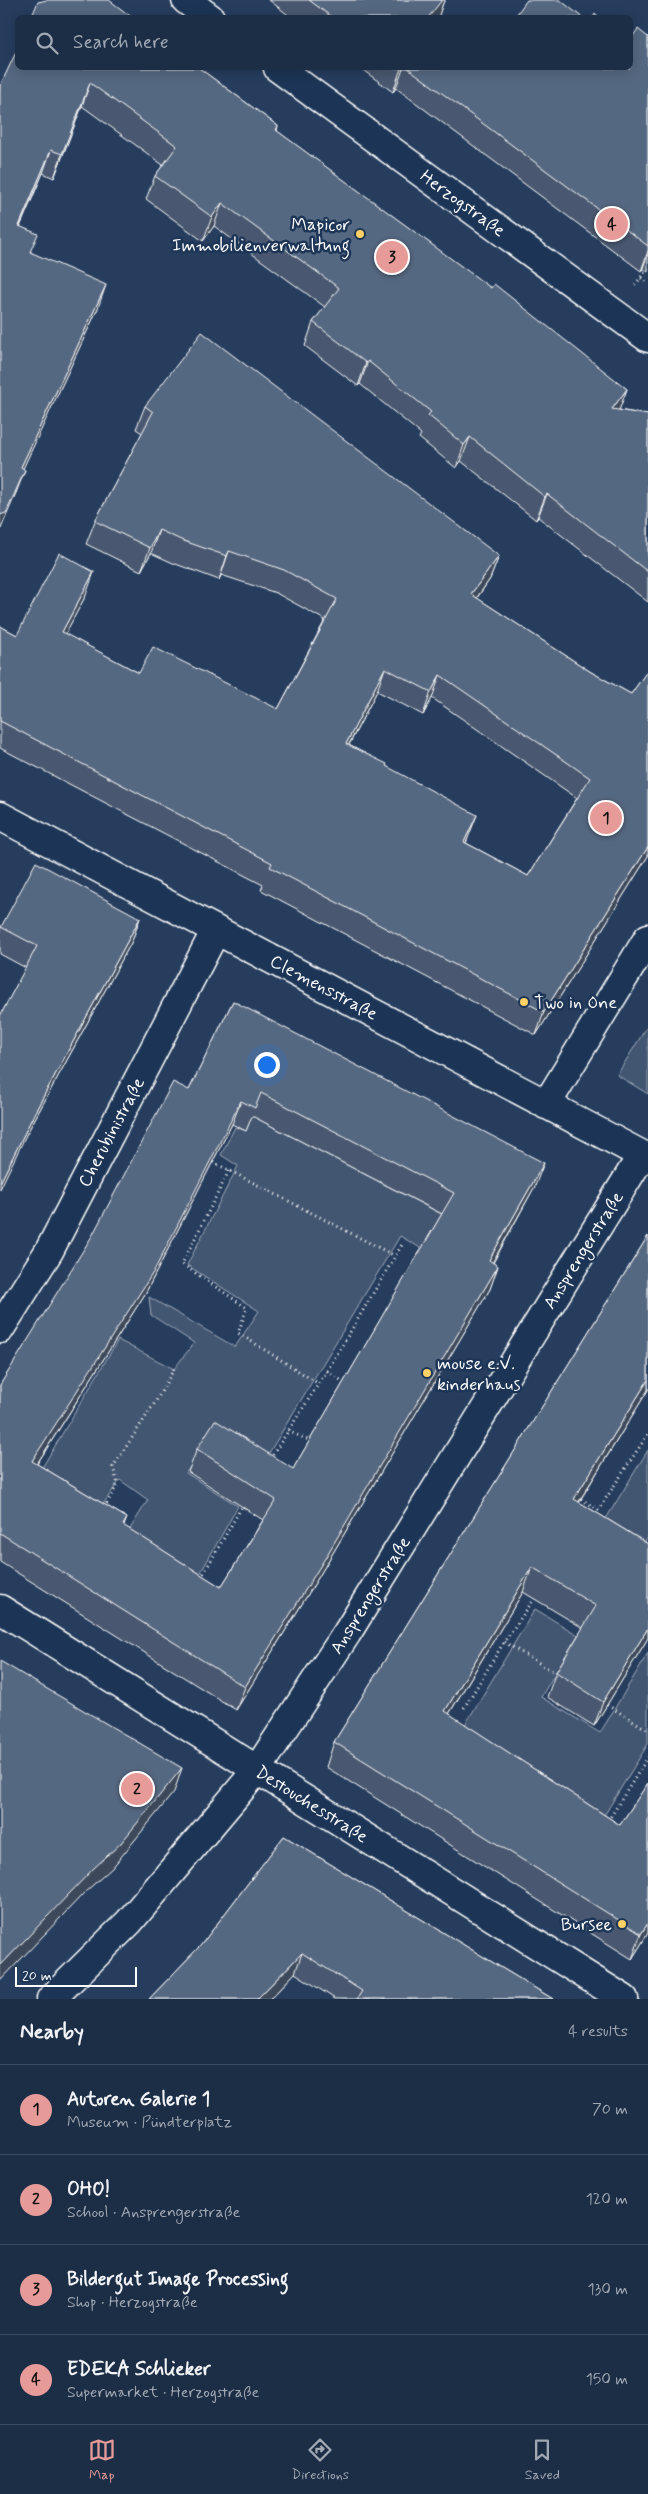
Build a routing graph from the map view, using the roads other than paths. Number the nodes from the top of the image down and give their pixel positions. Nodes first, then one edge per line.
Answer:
1 (186, 0) edge
2 (206, 15) edge
3 (281, 70) edge
4 (648, 338) edge
5 (0, 816) edge
6 (216, 930) junction
7 (648, 938) edge
8 (546, 1105) junction
9 (645, 1156) edge
10 (0, 1329) edge
11 (0, 1609) edge
12 (258, 1770) junction
13 (51, 1999) edge
14 (624, 1999) edge

1 - 2 street
3 - 4 street, Herzogstraße
5 - 6 street, Clemensstraße
6 - 8 street, Clemensstraße
6 - 10 street, Cherubinistraße
7 - 8 street
8 - 9 street, Clemensstraße
9 - 12 street, Ansprengerstraße
11 - 12 street, Destouchesstraße
12 - 13 street, Ansprengerstraße
12 - 14 street, Destouchesstraße

